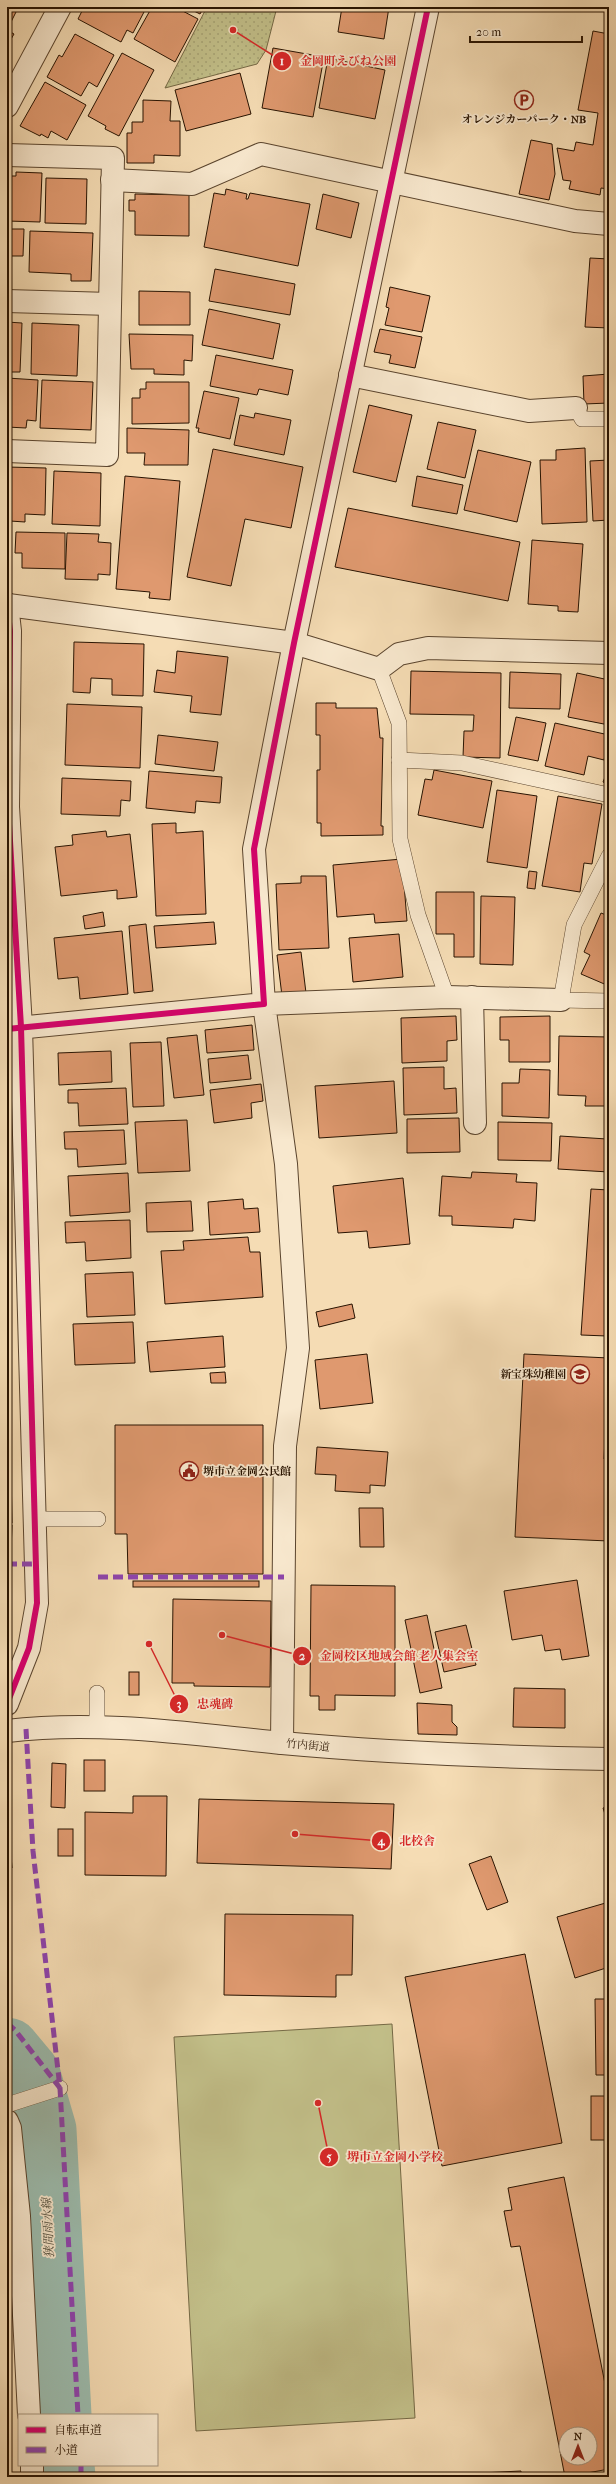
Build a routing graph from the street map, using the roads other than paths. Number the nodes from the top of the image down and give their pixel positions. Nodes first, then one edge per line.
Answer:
1 (428, 7) edge
2 (57, 8) edge
3 (7, 106) edge
4 (7, 155) edge
5 (112, 180) junction
6 (391, 181) junction
7 (609, 224) edge
8 (7, 301) edge
9 (110, 304) junction
10 (350, 375) junction
11 (576, 408) joint
12 (609, 419) edge
13 (7, 451) edge
14 (7, 604) edge
15 (294, 643) junction
16 (609, 653) edge
17 (378, 669) junction
18 (399, 760) junction
19 (609, 795) edge
20 (7, 807) edge
21 (609, 856) edge
22 (447, 997) junction
23 (472, 997) junction
24 (561, 1000) junction
25 (609, 1001) edge
26 (264, 1004) junction
27 (14, 1028) edge
28 (475, 1123) dead end
29 (36, 1519) junction
30 (98, 1519) dead end
31 (97, 1693) dead end
32 (7, 1704) edge
33 (97, 1727) junction
34 (7, 1731) edge
35 (282, 1743) junction
36 (609, 1760) edge
37 (60, 2088) dead end
38 (7, 2105) edge
39 (7, 2120) edge
40 (13, 2216) edge
41 (29, 2414) edge
42 (32, 2466) edge
43 (32, 2477) edge

1 - 6 street
2 - 3 street
4 - 5 street
5 - 6 street
5 - 9 street
6 - 7 street
6 - 10 street
8 - 9 street
9 - 13 street
10 - 11 street
10 - 15 street
11 - 12 lane
14 - 15 street
14 - 20 street
15 - 17 street
15 - 26 street
16 - 17 street
17 - 18 lane
18 - 19 lane
18 - 22 lane
20 - 27 street
21 - 24 lane
22 - 23 street
22 - 26 street
23 - 24 street
23 - 28 street
24 - 25 lane
26 - 27 street
26 - 35 street
27 - 29 street
29 - 30 lane
29 - 32 street
31 - 33 lane
33 - 34 street, 竹内街道
33 - 35 street, 竹内街道
35 - 36 street, 竹内街道
37 - 38 lane
39 - 40 street
40 - 41 street
42 - 43 street

